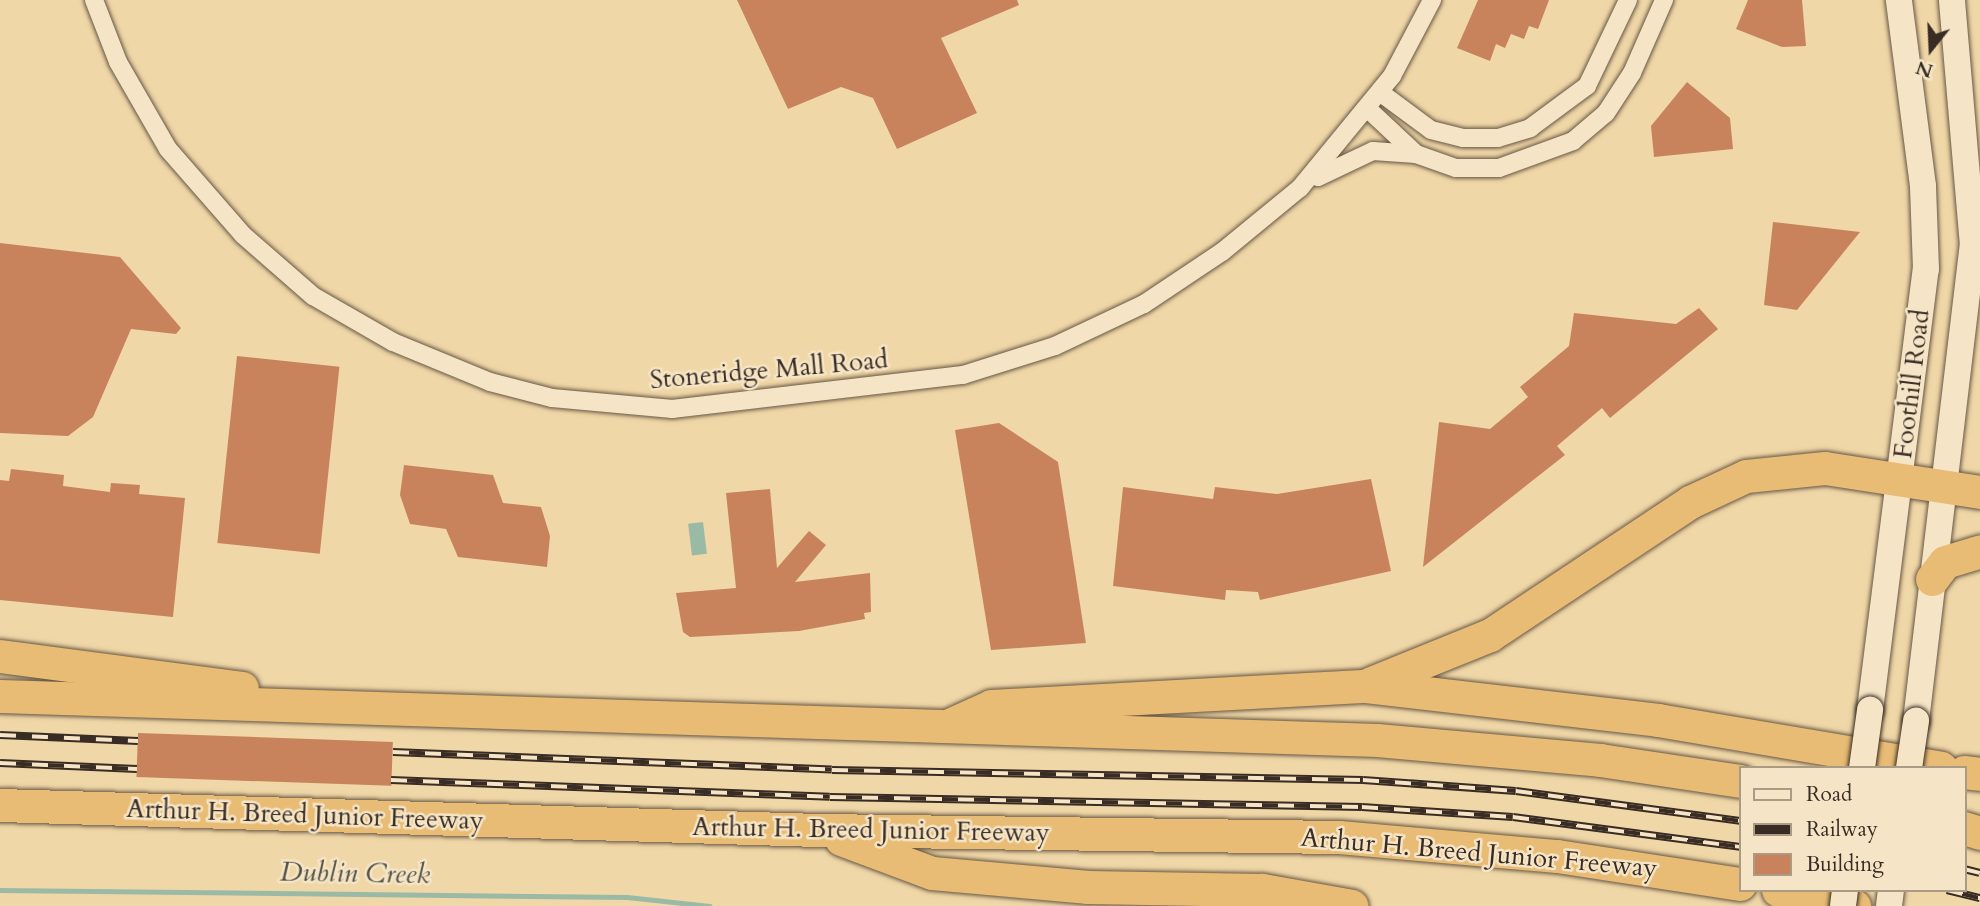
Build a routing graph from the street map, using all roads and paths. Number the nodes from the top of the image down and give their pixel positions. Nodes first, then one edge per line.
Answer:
1 (94, 0) edge
2 (1432, 0) edge
3 (1628, 0) edge
4 (1664, 0) edge
5 (1899, 0) edge
6 (1952, 0) edge
7 (1381, 93) junction
8 (1368, 109) junction
9 (1416, 154) junction
10 (1300, 188) junction
11 (1900, 479) junction
12 (1944, 486) junction
13 (1980, 492) edge
14 (1980, 551) edge
15 (1932, 579) junction
16 (0, 656) edge
17 (1366, 686) junction
18 (0, 696) edge
19 (344, 708) junction
20 (945, 727) junction
21 (1862, 766) edge
22 (1909, 766) edge
23 (1929, 766) edge
24 (1738, 781) edge
25 (0, 805) edge
26 (818, 830) junction
27 (1738, 884) edge
28 (1788, 892) edge
29 (1352, 906) edge
30 (1854, 906) edge

1 - 10 street, Stoneridge Mall Road
2 - 7 street, Stoneridge Mall Road
3 - 7 street
4 - 9 street
5 - 11 main road, Foothill Road
6 - 12 main road, Foothill Road
7 - 8 street, Stoneridge Mall Road
8 - 9 street
8 - 10 street, Stoneridge Mall Road
9 - 10 street
11 - 12 highway
11 - 17 highway
11 - 21 main road, Foothill Road, bridge
12 - 13 highway
12 - 15 main road, Foothill Road
14 - 15 highway
15 - 22 main road, Foothill Road, bridge
16 - 19 highway
17 - 20 highway
17 - 23 highway
18 - 19 highway
19 - 20 highway
20 - 24 highway
25 - 26 highway, Arthur H. Breed Junior Freeway
26 - 27 highway, Arthur H. Breed Junior Freeway
26 - 29 highway
28 - 30 highway

